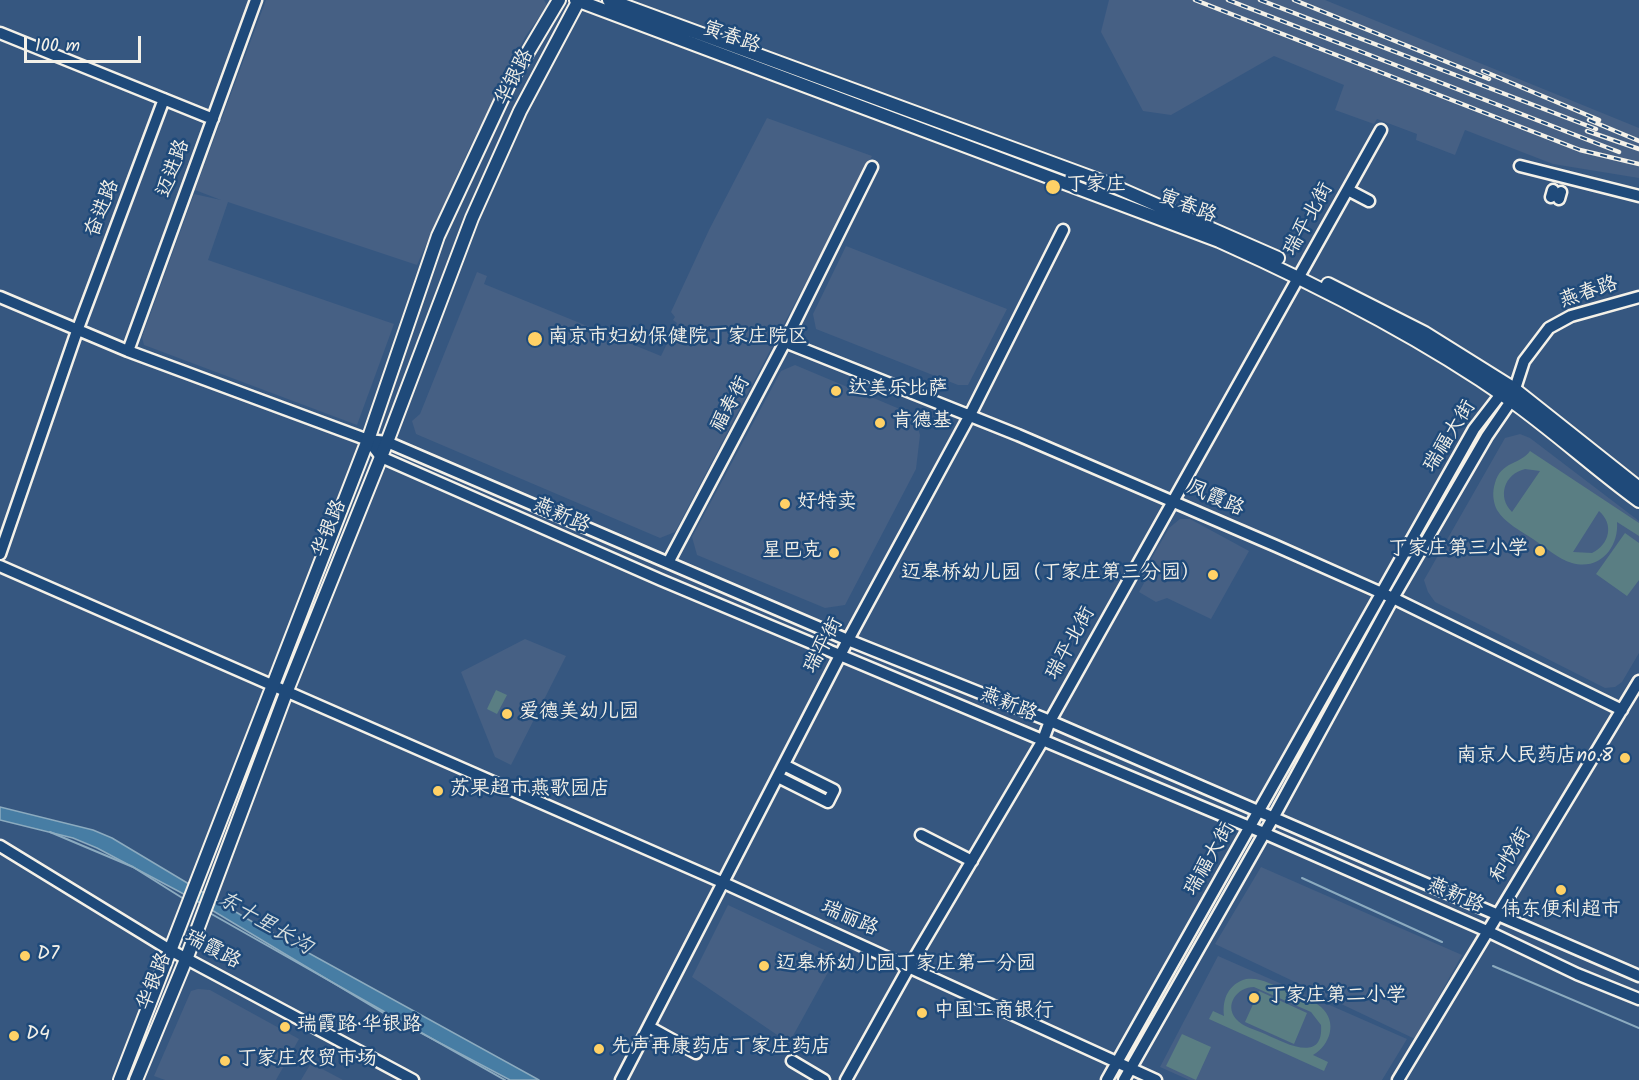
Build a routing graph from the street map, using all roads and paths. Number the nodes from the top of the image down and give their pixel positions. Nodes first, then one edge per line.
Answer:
1 (256, 0) edge
2 (559, 0) edge
3 (609, 0) edge
4 (577, 1) edge
5 (0, 33) edge
6 (164, 99) junction
7 (213, 119) junction
8 (1381, 130) dead end
9 (1520, 166) dead end
10 (872, 167) dead end
11 (1348, 189) junction
12 (1639, 196) edge
13 (1369, 201) dead end
14 (1063, 230) dead end
15 (1301, 273) junction
16 (0, 297) edge
17 (1639, 297) edge
18 (76, 331) junction
19 (785, 342) junction
20 (128, 351) junction
21 (1513, 388) junction
22 (1506, 397) junction
23 (969, 415) junction
24 (368, 440) junction
25 (387, 442) junction
26 (381, 457) junction
27 (1639, 488) edge
28 (1172, 501) junction
29 (1639, 501) edge
30 (0, 554) edge
31 (669, 561) junction
32 (0, 566) edge
33 (1382, 593) junction
34 (1394, 598) junction
35 (848, 640) junction
36 (840, 656) junction
37 (1639, 681) edge
38 (273, 687) junction
39 (286, 693) junction
40 (1622, 710) junction
41 (1050, 721) junction
42 (1043, 740) junction
43 (784, 765) junction
44 (777, 777) junction
45 (1259, 812) junction
46 (1273, 818) junction
47 (1250, 827) junction
48 (1264, 833) junction
49 (921, 835) dead end
50 (0, 846) edge
51 (972, 861) junction
52 (724, 883) junction
53 (1498, 914) junction
54 (1487, 931) junction
55 (170, 950) junction
56 (187, 957) junction
57 (909, 967) junction
58 (1639, 976) edge
59 (1639, 999) edge
60 (649, 1027) junction
61 (696, 1053) dead end
62 (792, 1061) dead end
63 (1117, 1062) junction
64 (1130, 1068) junction
65 (120, 1080) edge
66 (136, 1080) edge
67 (413, 1080) edge
68 (621, 1080) edge
69 (824, 1080) edge
70 (846, 1080) edge
71 (1107, 1080) edge
72 (1124, 1080) edge
73 (1156, 1080) edge
74 (1398, 1080) edge

1 - 7 street, 迈进路
2 - 24 main road, 华银路
3 - 15 main road, 寅春路
4 - 15 main road, 寅春路
4 - 25 main road, 华银路
5 - 6 street
6 - 7 street
6 - 18 street, 奋进路
7 - 20 street, 迈进路
8 - 11 street, 瑞平北街
9 - 12 street
10 - 19 street, 福寿街
11 - 13 street
11 - 15 street, 瑞平北街
14 - 23 street, 瑞平街
15 - 21 main road, 寅春路
15 - 22 main road, 寅春路
15 - 28 street, 瑞平北街
16 - 18 street, 燕新路
17 - 21 street, 燕春路
18 - 20 street, 燕新路
18 - 30 street, 奋进路
19 - 23 street, 凤霞路
19 - 31 street, 福寿街
20 - 24 street, 燕新路
21 - 22 street, 瑞福大街
21 - 27 main road, 寅春路
22 - 29 main road, 寅春路
22 - 33 street, 瑞福大街
22 - 34 street, 瑞福大街
23 - 28 street, 凤霞路
23 - 35 street, 瑞平街
24 - 25 street, 燕新路
24 - 26 street, 燕新路
24 - 38 main road, 华银路
25 - 26 main road, 华银路
25 - 31 street, 燕新路
26 - 36 street, 燕新路
26 - 39 main road, 华银路
28 - 33 street, 凤霞路
28 - 41 street, 瑞平北街
31 - 35 street, 燕新路
32 - 38 street, 瑞丽路
33 - 34 street, 凤霞路
33 - 45 street, 瑞福大街
34 - 40 street, 凤霞路
34 - 46 street, 瑞福大街
35 - 36 street, 瑞平街
35 - 41 street, 燕新路
36 - 42 street, 燕新路
36 - 43 street, 瑞平街
37 - 40 street, 和悦街
38 - 39 street, 瑞丽路
38 - 55 main road, 华银路
39 - 52 street, 瑞丽路
39 - 56 main road, 华银路
40 - 53 street, 和悦街
41 - 42 street, 瑞平北街
41 - 45 street, 燕新路
42 - 47 street, 燕新路
42 - 51 street, 瑞平北街
43 - 44 street, 瑞平街
43 - 44 street
44 - 52 street, 瑞平街
45 - 46 street, 燕新路
45 - 47 street, 瑞福大街
46 - 48 street, 瑞福大街
46 - 53 street, 燕新路
47 - 48 street, 燕新路
47 - 63 street, 瑞福大街
48 - 54 street, 燕新路
48 - 64 street, 瑞福大街
49 - 51 street
50 - 55 street, 瑞霞路
51 - 57 street, 瑞平北街
52 - 57 street, 瑞丽路
52 - 60 street, 瑞平街
53 - 54 street, 和悦街
53 - 58 street, 燕新路
54 - 59 street, 燕新路
54 - 74 street, 和悦街
55 - 56 street, 瑞霞路
55 - 65 main road, 华银路
56 - 66 main road, 华银路
56 - 67 street, 瑞霞路
57 - 63 street, 瑞丽路
57 - 70 street, 瑞平北街
60 - 61 street
60 - 68 street, 瑞平街
62 - 69 street
63 - 64 street, 瑞丽路
63 - 71 street, 瑞福大街
64 - 72 street, 瑞福大街
64 - 73 street, 瑞丽路

